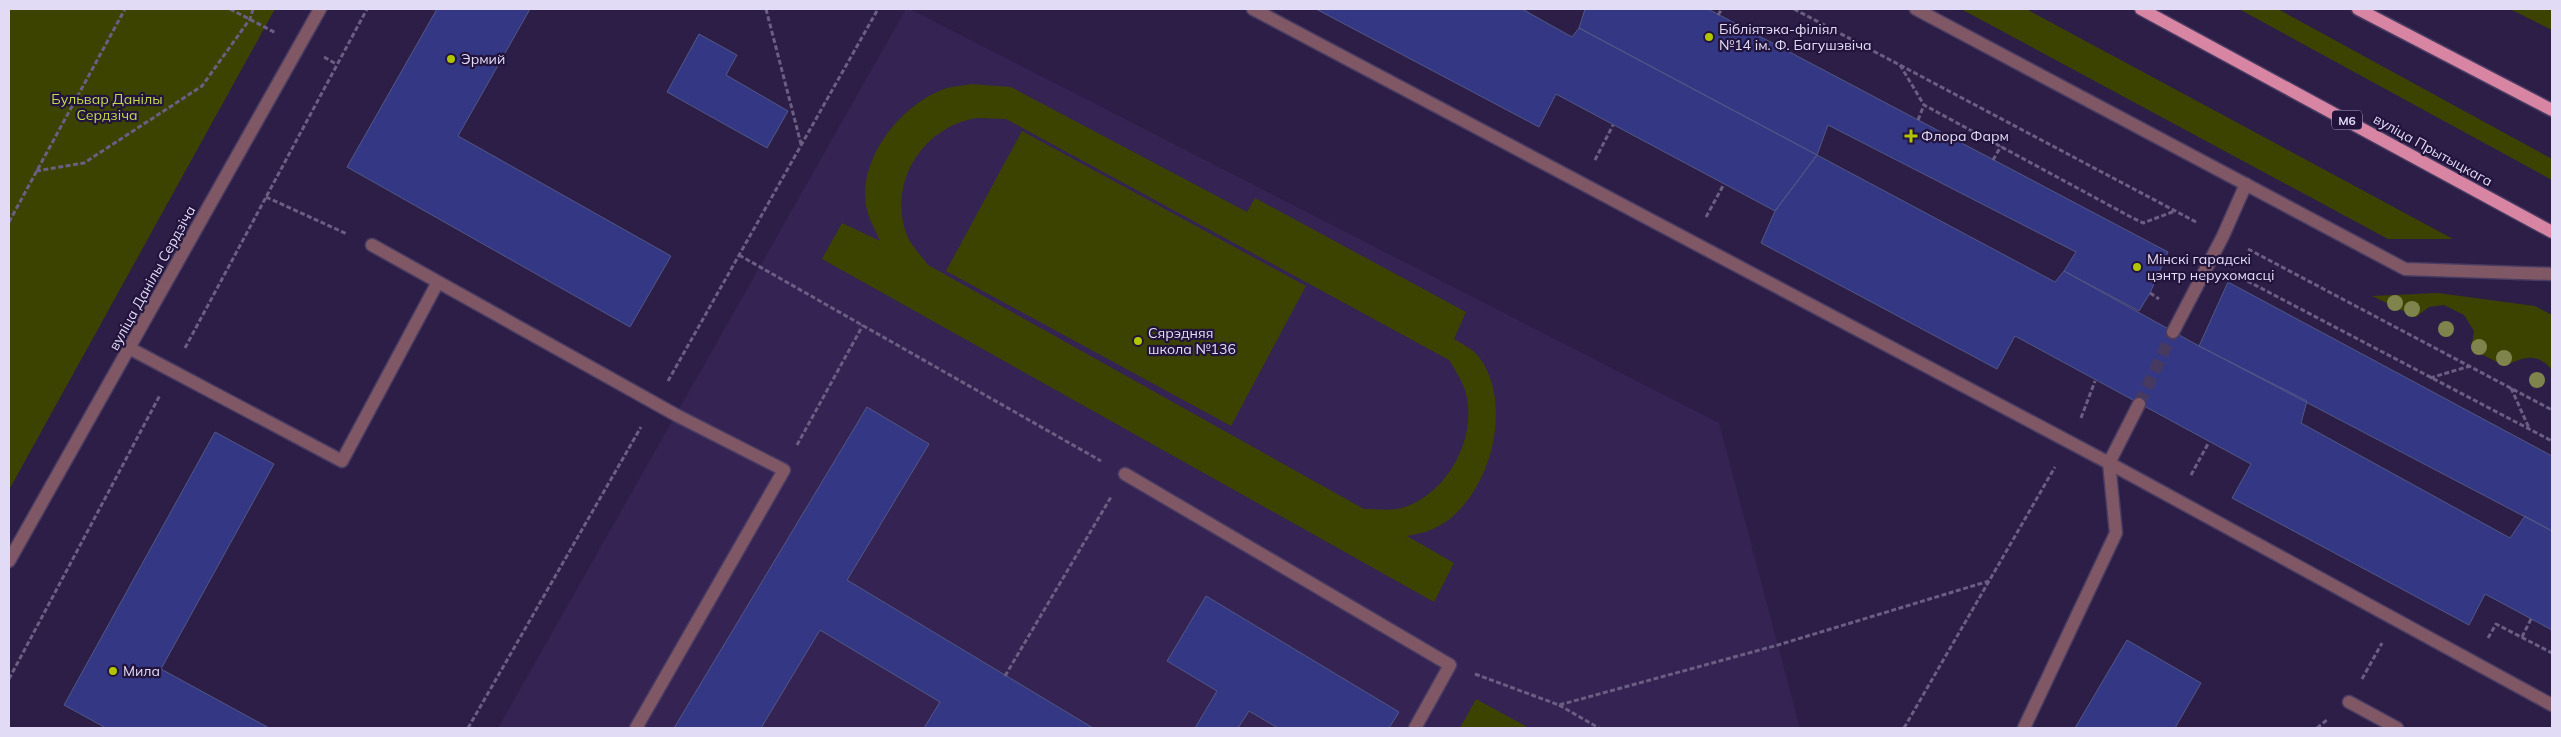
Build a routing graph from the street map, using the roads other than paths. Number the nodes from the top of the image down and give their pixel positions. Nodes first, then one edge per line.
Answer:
1 (320, 9) edge
2 (1253, 9) edge
3 (1916, 9) edge
4 (2141, 9) edge
5 (2358, 9) edge
6 (2552, 110) edge
7 (2246, 184) junction
8 (2552, 232) edge
9 (372, 246) road end
10 (2552, 274) edge
11 (438, 282) junction
12 (2174, 332) tunnel mouth
13 (129, 348) junction
14 (2139, 404) tunnel mouth
15 (2109, 463) junction
16 (1125, 474) road end
17 (9, 561) edge
18 (2349, 702) road end
19 (2552, 705) edge
20 (636, 728) edge
21 (1414, 728) edge
22 (2024, 728) edge
23 (2397, 728) edge

1 - 13 street, вуліца Данілы Сердзіча
2 - 15 street
3 - 7 street
4 - 8 main road, вуліца Прытыцкага / М6
5 - 6 main road
7 - 10 street
7 - 12 street
9 - 11 street
11 - 13 street
11 - 20 street
13 - 17 street, вуліца Данілы Сердзіча
14 - 15 street
15 - 19 street
15 - 22 street
16 - 21 street
18 - 23 street

